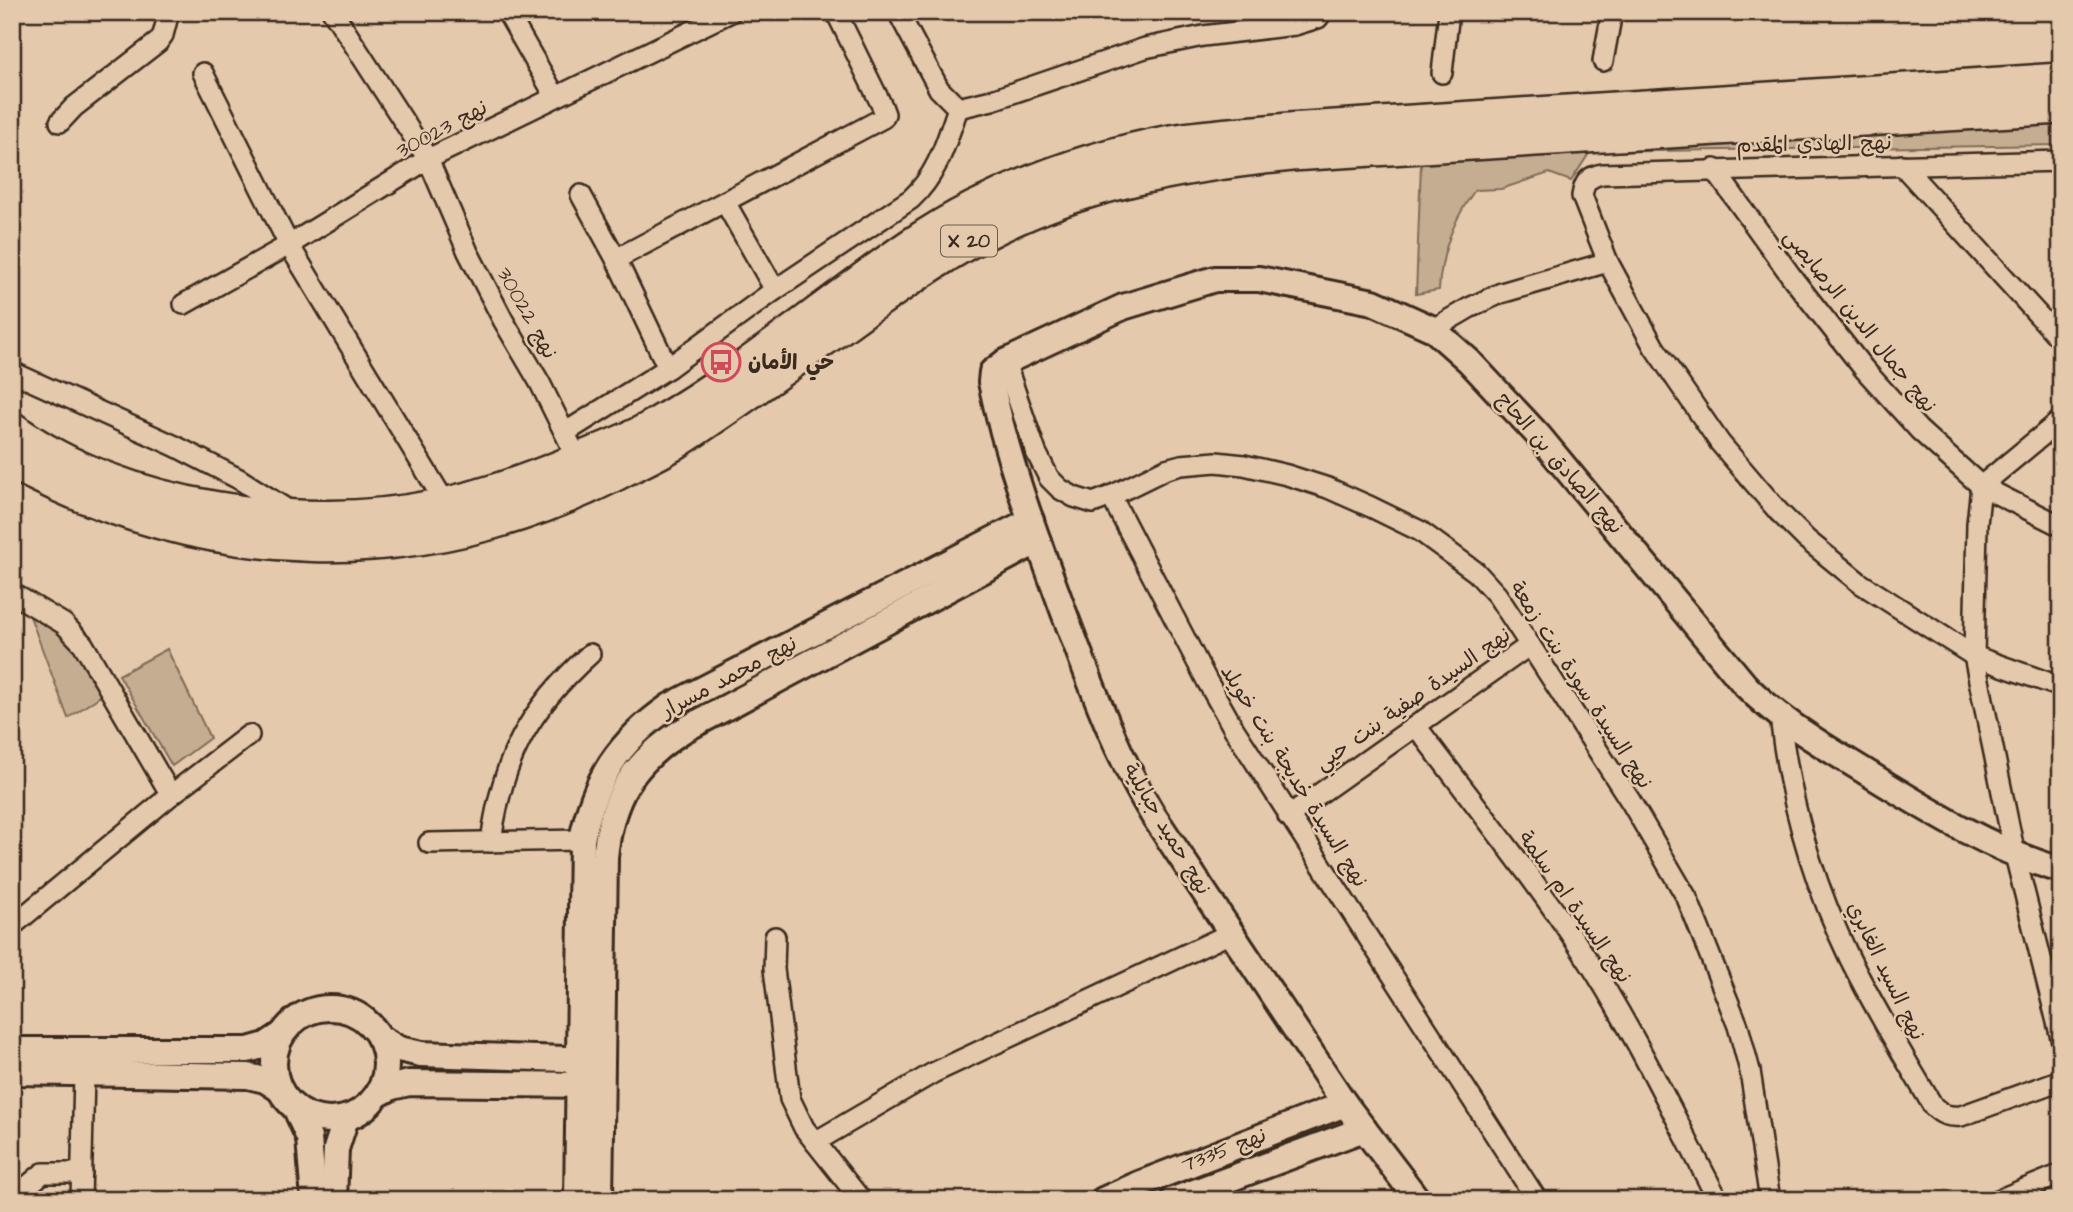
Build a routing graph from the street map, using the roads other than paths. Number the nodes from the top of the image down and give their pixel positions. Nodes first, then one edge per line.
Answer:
1 (169, 12) edge
2 (333, 12) edge
3 (507, 12) edge
4 (731, 12) edge
5 (836, 12) edge
6 (898, 12) edge
7 (1322, 12) edge
8 (1449, 12) edge
9 (1612, 12) edge
10 (1603, 61) dead end
11 (2061, 70) edge
12 (203, 73) dead end
13 (1442, 73) dead end
14 (2061, 80) edge
15 (2001, 82) junction
16 (555, 96) junction
17 (2061, 107) edge
18 (958, 108) junction
19 (60, 122) dead end
20 (428, 159) junction
21 (2061, 161) edge
22 (1902, 165) junction
23 (1714, 169) junction
24 (581, 195) dead end
25 (725, 202) junction
26 (289, 244) junction
27 (616, 259) junction
28 (1608, 262) junction
29 (775, 290) junction
30 (184, 304) dead end
31 (1433, 329) junction
32 (2061, 340) edge
33 (668, 368) junction
34 (998, 369) junction
35 (12, 372) edge
36 (2061, 420) edge
37 (12, 429) edge
38 (578, 459) junction
39 (12, 462) edge
40 (1981, 486) junction
41 (1111, 496) junction
42 (446, 504) junction
43 (298, 517) junction
44 (2061, 526) edge
45 (1034, 531) junction
46 (12, 593) edge
47 (1530, 645) junction
48 (590, 654) dead end
49 (1974, 656) junction
50 (2061, 687) edge
51 (1780, 716) junction
52 (1416, 726) junction
53 (249, 734) dead end
54 (171, 795) junction
55 (1288, 816) junction
56 (582, 840) junction
57 (491, 842) junction
58 (429, 844) dead end
59 (2015, 855) junction
60 (2061, 870) edge
61 (12, 926) edge
62 (1231, 933) junction
63 (775, 937) dead end
64 (281, 1035) junction
65 (379, 1037) junction
66 (2061, 1038) edge
67 (12, 1050) edge
68 (591, 1060) junction
69 (12, 1072) edge
70 (83, 1073) junction
71 (2061, 1080) edge
72 (590, 1085) junction
73 (279, 1089) junction
74 (377, 1096) junction
75 (1345, 1104) junction
76 (296, 1109) junction
77 (346, 1118) junction
78 (1364, 1129) junction
79 (815, 1142) junction
80 (82, 1173) junction
81 (2061, 1174) edge
82 (1224, 1191) edge
83 (324, 1195) edge
84 (12, 1199) edge
85 (82, 1200) edge
86 (577, 1200) edge
87 (600, 1200) edge
88 (861, 1200) edge
89 (1103, 1200) edge
90 (1173, 1200) edge
91 (1418, 1200) edge
92 (1537, 1200) edge
93 (1718, 1200) edge
94 (1770, 1200) edge
95 (1998, 1200) edge

1 - 19 street
2 - 20 street, نهج 30022
3 - 16 street
4 - 16 street, نهج 30023
5 - 25 street
6 - 18 street
7 - 18 street
8 - 13 street
9 - 10 street
11 - 15 highway, X 20
12 - 26 street
14 - 15 highway, X 20
15 - 38 highway, X 20
16 - 20 street, نهج 30023
17 - 38 highway, X 20
18 - 29 street
20 - 26 street, نهج 30023
20 - 38 street, نهج 30022
21 - 22 street, نهج الهادي المقدم
22 - 23 street, نهج الهادي المقدم
22 - 32 street
23 - 28 street, نهج الهادي المقدم
23 - 40 street, نهج جمال الدين الرصايصي
24 - 27 street
25 - 27 street
25 - 29 street
26 - 30 street, نهج 30023
26 - 42 street
27 - 33 street
28 - 31 street
28 - 49 street
29 - 33 street
31 - 34 street, نهج الصادق بن الحاج
31 - 51 street, نهج الصادق بن الحاج
33 - 38 street
34 - 41 street
34 - 45 street, نهج حميد جبايلية
35 - 43 street
36 - 40 street
37 - 43 highway, X 20
38 - 39 highway, X 20
38 - 42 highway, X 20
40 - 44 street, نهج جمال الدين الرصايصي
40 - 49 street
41 - 47 street, نهج السيدة سودة بنت زمعة
41 - 55 street, نهج السيدة خديجة بنت خويلد
42 - 43 highway, X 20
45 - 56 street, نهج محمد مسرار
45 - 62 street, نهج حميد جبايلية
45 - 68 street, نهج محمد مسرار
46 - 54 street
47 - 52 street, نهج السيدة صفية بنت حيي
47 - 94 street, نهج السيدة سودة بنت زمعة
48 - 57 street
49 - 50 street
49 - 59 street
51 - 59 street, نهج الصادق بن الحاج
51 - 71 street, نهج السيد الغابري
52 - 55 street, نهج السيدة صفية بنت حيي
52 - 93 street, نهج السيدة ام سلمة
53 - 54 street
54 - 61 street
55 - 92 street, نهج السيدة خديجة بنت خويلد
56 - 57 street
56 - 68 street, نهج محمد مسرار
57 - 58 street
59 - 60 street, نهج الصادق بن الحاج
59 - 66 street
62 - 75 street, نهج حميد جبايلية
62 - 79 street
63 - 79 street
64 - 65 street
64 - 67 street
64 - 73 street
65 - 68 street
65 - 74 street
68 - 72 street, نهج محمد مسرار
69 - 70 street
70 - 73 street
70 - 80 street
72 - 74 street
72 - 86 street, نهج محمد مسرار
72 - 87 street, نهج محمد مسرار
73 - 76 street
74 - 77 street
75 - 78 street, نهج حميد جبايلية
75 - 89 street, نهج 7335
76 - 77 street
76 - 83 street
77 - 83 street
78 - 82 street, نهج 7335
78 - 91 street, نهج حميد جبايلية
79 - 88 street
80 - 84 street
80 - 85 street
81 - 95 street
82 - 90 street, نهج 7335

